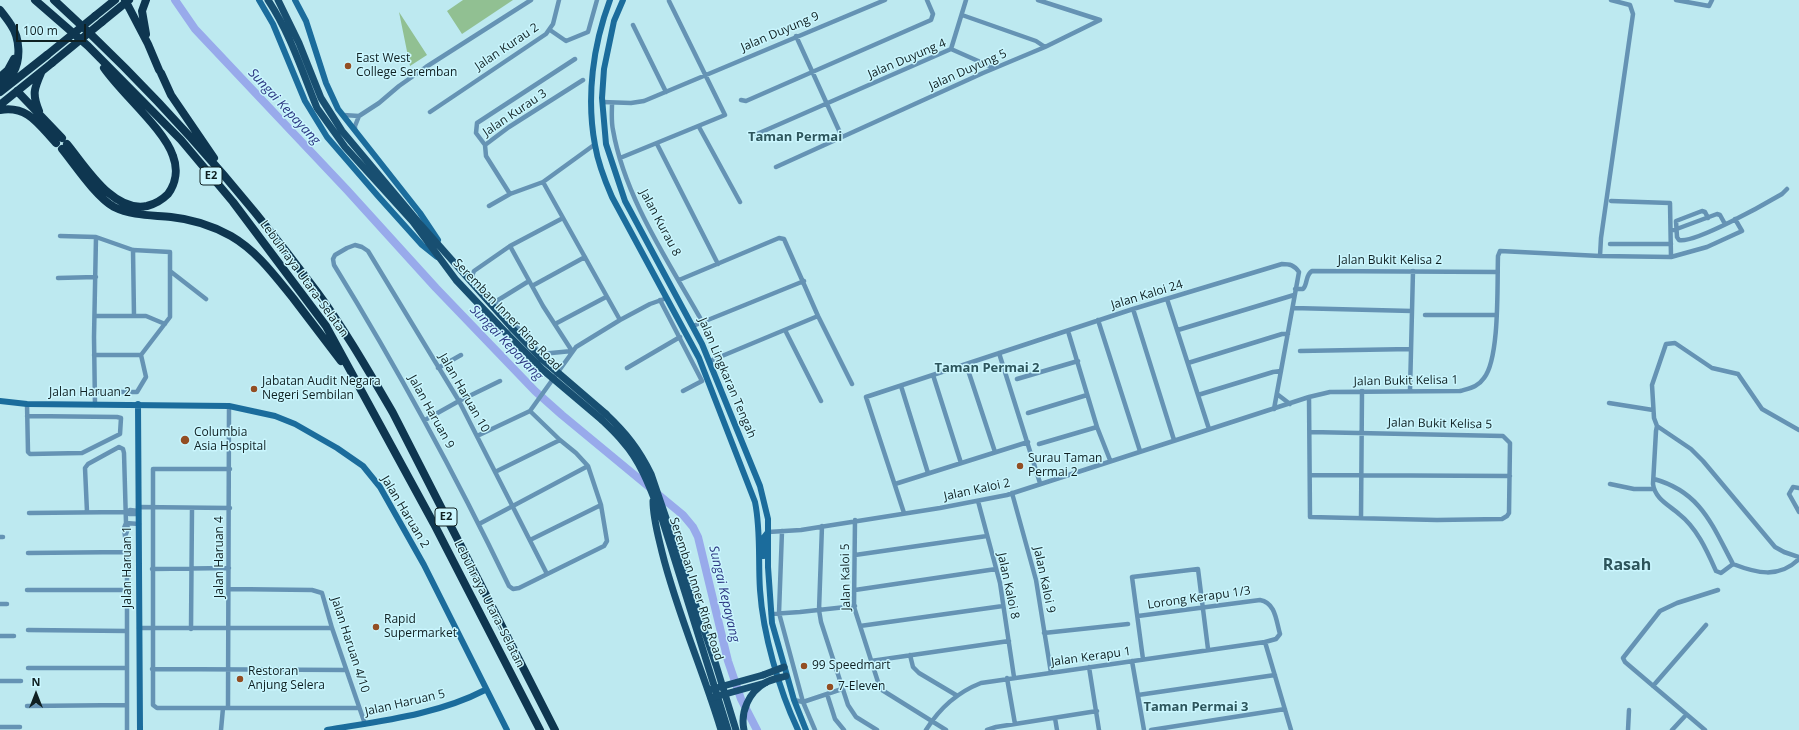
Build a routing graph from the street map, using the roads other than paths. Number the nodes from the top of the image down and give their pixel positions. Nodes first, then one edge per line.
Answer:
1 (35, 0) edge
2 (54, 0) edge
3 (116, 0) edge
4 (146, 0) edge
5 (259, 0) edge
6 (268, 0) edge
7 (278, 0) edge
8 (295, 0) edge
9 (531, 0) edge
10 (559, 0) edge
11 (597, 0) edge
12 (610, 0) edge
13 (623, 0) edge
14 (885, 0) edge
15 (927, 0) edge
16 (966, 0) edge
17 (1038, 0) edge
18 (1610, 0) edge
19 (1676, 0) edge
20 (1712, 0) edge
21 (127, 1) edge
22 (669, 1) dead end
23 (0, 10) edge
24 (962, 15) junction
25 (99, 19) junction
26 (633, 25) dead end
27 (550, 30) junction
28 (796, 36) junction
29 (148, 44) junction
30 (88, 46) junction
31 (1045, 47) junction
32 (951, 49) junction
33 (18, 51) junction
34 (574, 59) dead end
35 (304, 65) junction
36 (994, 68) junction
37 (43, 70) junction
38 (813, 73) junction
39 (705, 75) junction
40 (0, 77) edge
41 (583, 80) dead end
42 (0, 86) edge
43 (17, 91) junction
44 (0, 92) edge
45 (666, 92) junction
46 (740, 100) dead end
47 (602, 102) junction
48 (612, 103) junction
49 (827, 104) junction
50 (0, 105) edge
51 (0, 110) edge
52 (430, 112) dead end
53 (40, 115) junction
54 (342, 115) junction
55 (359, 116) junction
56 (699, 127) junction
57 (355, 132) junction
58 (757, 134) dead end
59 (842, 137) junction
60 (62, 143) junction
61 (594, 144) junction
62 (657, 144) junction
63 (485, 145) junction
64 (620, 158) junction
65 (776, 167) dead end
66 (227, 179) junction
67 (543, 182) junction
68 (1786, 189) dead end
69 (510, 194) junction
70 (740, 202) dead end
71 (1611, 202) dead end
72 (488, 206) dead end
73 (563, 218) junction
74 (1708, 218) junction
75 (1734, 219) junction
76 (1725, 224) junction
77 (1670, 230) junction
78 (1676, 230) junction
79 (60, 236) dead end
80 (96, 237) junction
81 (1610, 244) dead end
82 (1671, 244) junction
83 (510, 246) junction
84 (133, 250) junction
85 (342, 250) joint
86 (447, 254) junction
87 (1600, 256) junction
88 (1671, 256) junction
89 (585, 257) junction
90 (440, 260) junction
91 (718, 264) junction
92 (170, 271) junction
93 (1413, 271) junction
94 (1497, 272) junction
95 (96, 277) junction
96 (58, 278) dead end
97 (679, 280) junction
98 (528, 281) junction
99 (804, 281) junction
100 (532, 286) junction
101 (1295, 289) junction
102 (1294, 295) junction
103 (606, 297) junction
104 (667, 298) junction
105 (206, 299) dead end
106 (1167, 299) junction
107 (660, 300) junction
108 (495, 302) junction
109 (1293, 308) junction
110 (1133, 309) junction
111 (1412, 311) junction
112 (1425, 315) dead end
113 (1496, 315) junction
114 (95, 316) junction
115 (134, 316) junction
116 (818, 316) junction
117 (620, 320) junction
118 (1098, 320) junction
119 (703, 323) junction
120 (165, 324) junction
121 (555, 324) junction
122 (694, 326) junction
123 (785, 330) junction
124 (1178, 330) junction
125 (1068, 331) junction
126 (1288, 334) junction
127 (680, 337) junction
128 (1411, 349) junction
129 (572, 351) junction
130 (1300, 351) dead end
131 (999, 353) junction
132 (94, 355) junction
133 (141, 355) junction
134 (461, 355) dead end
135 (710, 361) junction
136 (1078, 361) junction
137 (1188, 363) junction
138 (966, 364) junction
139 (438, 368) junction
140 (627, 368) dead end
141 (1281, 372) junction
142 (933, 375) junction
143 (356, 378) junction
144 (1018, 379) dead end
145 (500, 381) dead end
146 (852, 384) dead end
147 (901, 386) junction
148 (1410, 390) junction
149 (95, 391) junction
150 (683, 391) dead end
151 (1362, 391) junction
152 (1277, 394) junction
153 (1088, 395) junction
154 (1198, 395) junction
155 (0, 397) edge
156 (1309, 397) junction
157 (3, 401) edge
158 (459, 401) junction
159 (822, 402) dead end
160 (1609, 403) dead end
161 (26, 404) junction
162 (95, 404) junction
163 (138, 404) junction
164 (1290, 404) junction
165 (229, 406) junction
166 (1274, 409) junction
167 (1653, 410) junction
168 (530, 411) junction
169 (1028, 413) dead end
170 (27, 416) junction
171 (425, 420) junction
172 (1658, 426) junction
173 (1098, 427) junction
174 (1209, 429) junction
175 (1799, 430) edge
176 (1310, 432) junction
177 (1362, 432) junction
178 (477, 436) junction
179 (560, 440) junction
180 (1174, 440) junction
181 (1028, 442) junction
182 (1039, 444) dead end
183 (1140, 451) junction
184 (995, 452) junction
185 (1110, 460) junction
186 (961, 463) junction
187 (588, 466) junction
188 (230, 469) junction
189 (496, 472) junction
190 (928, 473) junction
191 (1310, 475) junction
192 (1361, 475) junction
193 (1510, 476) junction
194 (1654, 479) junction
195 (1040, 483) junction
196 (895, 484) junction
197 (1610, 484) dead end
198 (1799, 488) edge
199 (1654, 489) junction
200 (1012, 493) junction
201 (653, 495) junction
202 (978, 501) junction
203 (755, 502) junction
204 (601, 505) junction
205 (513, 506) junction
206 (152, 508) junction
207 (192, 508) junction
208 (230, 508) junction
209 (139, 511) junction
210 (87, 512) junction
211 (126, 512) junction
212 (1799, 512) edge
213 (29, 513) dead end
214 (904, 513) junction
215 (1361, 518) junction
216 (665, 519) junction
217 (855, 520) junction
218 (126, 524) junction
219 (139, 524) junction
220 (479, 524) junction
221 (822, 526) junction
222 (782, 531) junction
223 (768, 532) junction
224 (987, 536) junction
225 (530, 540) junction
226 (127, 552) junction
227 (28, 553) dead end
228 (855, 555) junction
229 (1799, 558) edge
230 (1733, 564) junction
231 (152, 568) junction
232 (191, 568) junction
233 (229, 568) junction
234 (996, 569) junction
235 (759, 571) junction
236 (547, 574) junction
237 (229, 589) junction
238 (27, 590) dead end
239 (127, 590) junction
240 (855, 590) junction
241 (1718, 590) dead end
242 (0, 604) edge
243 (7, 604) dead end
244 (855, 606) junction
245 (1003, 606) junction
246 (1203, 608) junction
247 (819, 610) junction
248 (778, 613) junction
249 (771, 614) junction
250 (1138, 616) junction
251 (1128, 624) dead end
252 (1706, 625) dead end
253 (860, 626) junction
254 (139, 628) junction
255 (152, 628) junction
256 (229, 628) junction
257 (332, 628) junction
258 (191, 629) junction
259 (28, 630) dead end
260 (127, 631) junction
261 (1044, 633) junction
262 (0, 636) edge
263 (14, 636) dead end
264 (1276, 640) joint
265 (1009, 641) junction
266 (1266, 642) junction
267 (1208, 649) junction
268 (910, 655) junction
269 (1143, 659) junction
270 (870, 660) junction
271 (1132, 661) junction
272 (784, 667) junction
273 (1089, 667) junction
274 (28, 668) dead end
275 (127, 668) junction
276 (152, 669) junction
277 (229, 670) junction
278 (346, 670) junction
279 (776, 670) junction
280 (1051, 672) junction
281 (1275, 675) junction
282 (786, 676) junction
283 (1014, 677) junction
284 (778, 678) junction
285 (1007, 678) junction
286 (0, 681) edge
287 (21, 681) dead end
288 (765, 682) junction
289 (1654, 686) junction
290 (842, 689) junction
291 (485, 690) junction
292 (709, 690) junction
293 (827, 694) junction
294 (1138, 694) junction
295 (956, 695) junction
296 (711, 698) junction
297 (794, 700) junction
298 (803, 702) junction
299 (127, 705) junction
300 (27, 706) dead end
301 (226, 708) junction
302 (359, 708) junction
303 (1285, 709) junction
304 (1629, 710) dead end
305 (1097, 711) junction
306 (1686, 715) junction
307 (1055, 718) junction
308 (931, 722) junction
309 (365, 724) junction
310 (1015, 724) junction
311 (0, 727) edge
312 (20, 727) dead end
313 (127, 730) edge
314 (140, 730) edge
315 (221, 730) edge
316 (327, 730) edge
317 (507, 730) edge
318 (540, 730) edge
319 (555, 730) edge
320 (720, 730) edge
321 (728, 730) edge
322 (736, 730) edge
323 (744, 730) edge
324 (798, 730) edge
325 (806, 730) edge
326 (815, 730) edge
327 (844, 730) edge
328 (876, 730) edge
329 (926, 730) edge
330 (946, 730) edge
331 (987, 730) edge
332 (1057, 730) edge
333 (1099, 730) edge
334 (1144, 730) edge
335 (1152, 730) edge
336 (1291, 730) edge
337 (1628, 730) edge
338 (1672, 730) edge
339 (1705, 730) edge

1 - 30 highway, Lebuhraya Utara–Selatan / E2
2 - 66 highway, Lebuhraya Utara–Selatan / E2
3 - 25 highway
4 - 29 highway
5 - 90 street, Seremban Inner Ring Road
6 - 35 main road
7 - 35 main road
8 - 54 street, Seremban Inner Ring Road
9 - 55 street
10 - 27 street, Jalan Kurau 2
11 - 27 street
12 - 61 street, Jalan Lingkaran Tengah
13 - 47 street, Jalan Lingkaran Tengah
14 - 28 street, Jalan Duyung 9
15 - 38 street
16 - 24 street
17 - 31 street, Jalan Duyung 5
18 - 87 street
19 - 20 street
21 - 25 highway
21 - 29 highway
22 - 39 street
23 - 33 highway
24 - 31 street
24 - 32 street
25 - 37 highway, bridge
25 - 44 highway, bridge
26 - 45 street
27 - 52 street, Jalan Kurau 2
28 - 38 street
28 - 39 street, Jalan Duyung 9
29 - 66 highway
30 - 60 highway
30 - 143 highway, Lebuhraya Utara–Selatan / E2
31 - 36 street, Jalan Duyung 5
32 - 36 street, Jalan Duyung 4
32 - 49 street, Jalan Duyung 4
33 - 40 highway
33 - 42 highway
34 - 63 street
35 - 86 main road
35 - 90 main road
36 - 59 street, Jalan Duyung 5
37 - 43 highway
37 - 53 highway
38 - 46 street
38 - 49 street
39 - 45 street, Jalan Duyung 9
39 - 56 street
41 - 63 street, Jalan Kurau 3
43 - 50 highway
43 - 53 highway
45 - 48 street, Jalan Duyung 9
47 - 48 street, Jalan Duyung 9
47 - 122 street, Jalan Lingkaran Tengah
48 - 64 street, Jalan Kurau 8
49 - 58 street, Jalan Duyung 4
49 - 59 street
51 - 60 highway
53 - 60 highway
54 - 55 street
54 - 57 street, Seremban Inner Ring Road
55 - 57 street
56 - 62 street
56 - 70 street
57 - 86 street, Seremban Inner Ring Road
59 - 65 street, Jalan Duyung 5
60 - 143 highway
61 - 67 street
61 - 104 street, Jalan Lingkaran Tengah
62 - 64 street
62 - 91 street
63 - 69 street, Jalan Kurau 3
64 - 97 street, Jalan Kurau 8
66 - 319 highway, Lebuhraya Utara–Selatan / E2
67 - 69 street
67 - 73 street
68 - 75 street
69 - 72 street
71 - 77 street
73 - 83 street
73 - 89 street
74 - 76 street
74 - 78 street
74 - 78 street
75 - 76 street
75 - 88 street
76 - 78 street
77 - 78 street
77 - 82 street
79 - 80 street
80 - 84 street
80 - 95 street
81 - 82 street
82 - 88 street
83 - 98 street
83 - 108 street
84 - 92 street
84 - 115 street
85 - 139 street, Jalan Haruan 10
85 - 171 street, Jalan Haruan 9
86 - 216 main road, Seremban Inner Ring Road, bridge
87 - 88 street
87 - 94 street, Jalan Bukit Kelisa 1
89 - 100 street
89 - 103 street
90 - 201 main road, Seremban Inner Ring Road, bridge
91 - 97 street
91 - 99 street
92 - 105 street
92 - 120 street
93 - 94 street, Jalan Bukit Kelisa 2
93 - 101 street, Jalan Bukit Kelisa 2
93 - 111 street
94 - 113 street, Jalan Bukit Kelisa 1
95 - 96 street
95 - 114 street
97 - 119 street, Jalan Kurau 8
98 - 100 street
98 - 108 street
99 - 116 street
99 - 119 street
100 - 121 street
101 - 102 street, Jalan Kaloi 24
101 - 106 street, Jalan Kaloi 24
102 - 109 street, Jalan Kaloi 24
102 - 124 street
103 - 117 street
103 - 121 street
104 - 107 street
104 - 203 street, Jalan Lingkaran Tengah
106 - 110 street, Jalan Kaloi 24
106 - 124 street
107 - 117 street
107 - 127 street
108 - 129 street
109 - 111 street
109 - 126 street, Jalan Kaloi 24
110 - 118 street, Jalan Kaloi 24
110 - 180 street
111 - 128 street
112 - 113 street
113 - 148 street, Jalan Bukit Kelisa 1
114 - 115 street
114 - 132 street
115 - 120 street
116 - 123 street
116 - 146 street
117 - 129 street
118 - 125 street, Jalan Kaloi 24
118 - 183 street
119 - 122 street
120 - 133 street
121 - 129 street
122 - 135 street, Jalan Lingkaran Tengah
123 - 135 street
123 - 159 street
124 - 137 street
125 - 131 street, Jalan Kaloi 24
125 - 136 street
126 - 137 street
126 - 141 street, Jalan Kaloi 24
127 - 140 street
127 - 150 street
128 - 130 street
128 - 148 street
129 - 168 street
131 - 138 street, Jalan Kaloi 24
131 - 181 street
132 - 133 street
132 - 149 street
133 - 149 street
134 - 139 street
135 - 223 street, Jalan Lingkaran Tengah
136 - 144 street
136 - 153 street
137 - 154 street
138 - 142 street, Jalan Kaloi 24
138 - 184 street
139 - 158 street, Jalan Haruan 10
141 - 152 street, Jalan Kaloi 24
141 - 154 street
142 - 147 street, Jalan Kaloi 24
142 - 186 street
143 - 318 highway, Lebuhraya Utara–Selatan / E2
145 - 158 street
147 - 190 street
147 - 196 street, Jalan Kaloi 24
148 - 151 street, Jalan Bukit Kelisa 1
149 - 162 street
151 - 156 street, Jalan Bukit Kelisa 1
151 - 177 street
152 - 164 street
152 - 166 street, Jalan Kaloi 24
153 - 169 street
153 - 173 street
154 - 174 street
155 - 157 street, Jalan Haruan 2
156 - 164 street, Jalan Bukit Kelisa 1
156 - 176 street
157 - 161 street, Jalan Haruan 2
158 - 171 street
158 - 178 street, Jalan Haruan 10
160 - 167 street
161 - 162 street, Jalan Haruan 2
161 - 170 street
162 - 163 street, Jalan Haruan 2
163 - 165 street, Jalan Haruan 2
163 - 209 street, Jalan Haruan 1
164 - 166 street, Jalan Bukit Kelisa 1
165 - 188 street, Jalan Haruan 4
165 - 291 street, Jalan Haruan 2
166 - 174 street, Jalan Kaloi 2
167 - 172 street
167 - 175 street
168 - 178 street
168 - 179 street
170 - 170 street
171 - 220 street, Jalan Haruan 9
172 - 194 street
172 - 229 street
173 - 182 street
173 - 185 street
174 - 180 street, Jalan Kaloi 2
176 - 177 street, Jalan Bukit Kelisa 5
176 - 191 street
177 - 192 street
177 - 193 street, Jalan Bukit Kelisa 5
178 - 189 street, Jalan Haruan 10
179 - 187 street
179 - 189 street
180 - 183 street, Jalan Kaloi 2
181 - 184 street
181 - 195 street
183 - 185 street, Jalan Kaloi 2
184 - 186 street
185 - 195 street, Jalan Kaloi 2
186 - 190 street
187 - 204 street
187 - 205 street
188 - 206 street
188 - 208 street, Jalan Haruan 4
189 - 205 street, Jalan Haruan 10
190 - 196 street
191 - 192 street
191 - 215 street, Jalan Bukit Kelisa 5
192 - 193 street
192 - 215 street
193 - 215 street, Jalan Bukit Kelisa 5
194 - 199 street
194 - 230 street
195 - 200 street, Jalan Kaloi 2
196 - 214 street
197 - 199 street
198 - 212 street
199 - 230 street
200 - 202 street, Jalan Kaloi 2
200 - 261 street, Jalan Kaloi 9
201 - 216 main road, Seremban Inner Ring Road
201 - 292 main road
202 - 214 street, Jalan Kaloi 2
202 - 224 street, Jalan Kaloi 8
203 - 223 street
203 - 235 street, Jalan Lingkaran Tengah
204 - 225 street
204 - 236 street
205 - 220 street
205 - 225 street, Jalan Haruan 10
206 - 207 street
206 - 209 street
206 - 231 street
207 - 208 street
207 - 232 street
208 - 233 street, Jalan Haruan 4
209 - 211 street
209 - 219 street, Jalan Haruan 1
210 - 211 street
210 - 211 street
210 - 213 street
211 - 218 street
214 - 217 street, Jalan Kaloi 2
216 - 321 main road, Seremban Inner Ring Road
216 - 322 main road, Seremban Inner Ring Road
217 - 221 street, Jalan Kaloi 2
217 - 228 street, Jalan Kaloi 5
218 - 219 street
218 - 226 street
219 - 254 street, Jalan Haruan 1
220 - 236 street, Jalan Haruan 9
221 - 222 street, Jalan Kaloi 2
221 - 247 street
222 - 223 street, Jalan Kaloi 2
222 - 248 street
223 - 235 street
223 - 249 street, Jalan Lingkaran Tengah
224 - 228 street
224 - 234 street, Jalan Kaloi 8
225 - 236 street, Jalan Haruan 10
226 - 227 street
226 - 239 street
228 - 240 street, Jalan Kaloi 5
229 - 230 street
231 - 232 street
231 - 255 street
232 - 233 street
232 - 258 street
233 - 237 street, Jalan Haruan 4
234 - 240 street
234 - 245 street, Jalan Kaloi 8
235 - 279 street, Jalan Lingkaran Tengah
237 - 256 street, Jalan Haruan 4
237 - 257 street, Jalan Haruan 4/10
238 - 239 street
239 - 260 street
240 - 244 street, Jalan Kaloi 5
241 - 289 street
242 - 243 street
244 - 247 street
244 - 253 street, Jalan Kaloi 5
245 - 253 street
245 - 265 street, Jalan Kaloi 8
246 - 250 street, Lorong Kerapu 1/3
246 - 250 street
246 - 264 street, Lorong Kerapu 1/3
246 - 267 street
247 - 248 street
247 - 290 street
248 - 249 street
248 - 298 street
249 - 272 street, Jalan Lingkaran Tengah
250 - 269 street
251 - 261 street
252 - 289 street
253 - 270 street, Jalan Kaloi 5
254 - 255 street
254 - 314 street, Jalan Haruan 1
255 - 258 street
255 - 276 street
256 - 257 street
256 - 258 street
256 - 277 street, Jalan Haruan 4
257 - 278 street, Jalan Haruan 4/10
259 - 260 street
260 - 275 street
261 - 280 street, Jalan Kaloi 9
262 - 263 street
264 - 266 street, Jalan Kerapu 1
265 - 268 street
265 - 283 street, Jalan Kaloi 8
266 - 267 street, Jalan Kerapu 1
266 - 281 street
267 - 269 street, Jalan Kerapu 1
268 - 270 street
268 - 295 street
269 - 271 street, Jalan Kerapu 1
270 - 308 street, Jalan Kaloi 5
271 - 273 street, Jalan Kerapu 1
271 - 294 street
272 - 279 main road
272 - 282 street, Jalan Lingkaran Tengah
273 - 280 street, Jalan Kerapu 1
273 - 305 street
274 - 275 street
275 - 299 street
276 - 277 street
276 - 301 street
277 - 278 street
277 - 301 street, Jalan Haruan 4
278 - 302 street, Jalan Haruan 4/10
279 - 284 street, Jalan Lingkaran Tengah
279 - 292 main road, bridge
280 - 283 street, Jalan Kerapu 1
281 - 294 street
281 - 303 street
282 - 284 main road
282 - 297 street, Jalan Lingkaran Tengah
283 - 285 street, Jalan Kerapu 1
284 - 288 main road
284 - 324 street, Jalan Lingkaran Tengah
285 - 295 street, Jalan Kerapu 1
285 - 310 street
286 - 287 street
288 - 296 main road, bridge
288 - 323 main road
289 - 306 street
290 - 293 street
290 - 328 street
291 - 309 street, Jalan Haruan 5
291 - 317 street, Jalan Haruan 2
292 - 296 main road, bridge
293 - 298 street
293 - 327 street
294 - 334 street
295 - 308 street, Jalan Kerapu 1
296 - 320 main road
297 - 298 street
297 - 325 street, Jalan Lingkaran Tengah
298 - 326 street
299 - 300 street
299 - 313 street
301 - 302 street
301 - 315 street, Jalan Haruan 4
302 - 309 street, Jalan Haruan 4/10
303 - 335 street
303 - 336 street
304 - 337 street
305 - 307 street
305 - 333 street
306 - 338 street
306 - 339 street
307 - 310 street
307 - 332 street
308 - 329 street, Jalan Kerapu 1
308 - 330 street, Jalan Kaloi 5
309 - 316 street, Jalan Haruan 5
310 - 331 street
311 - 312 street

